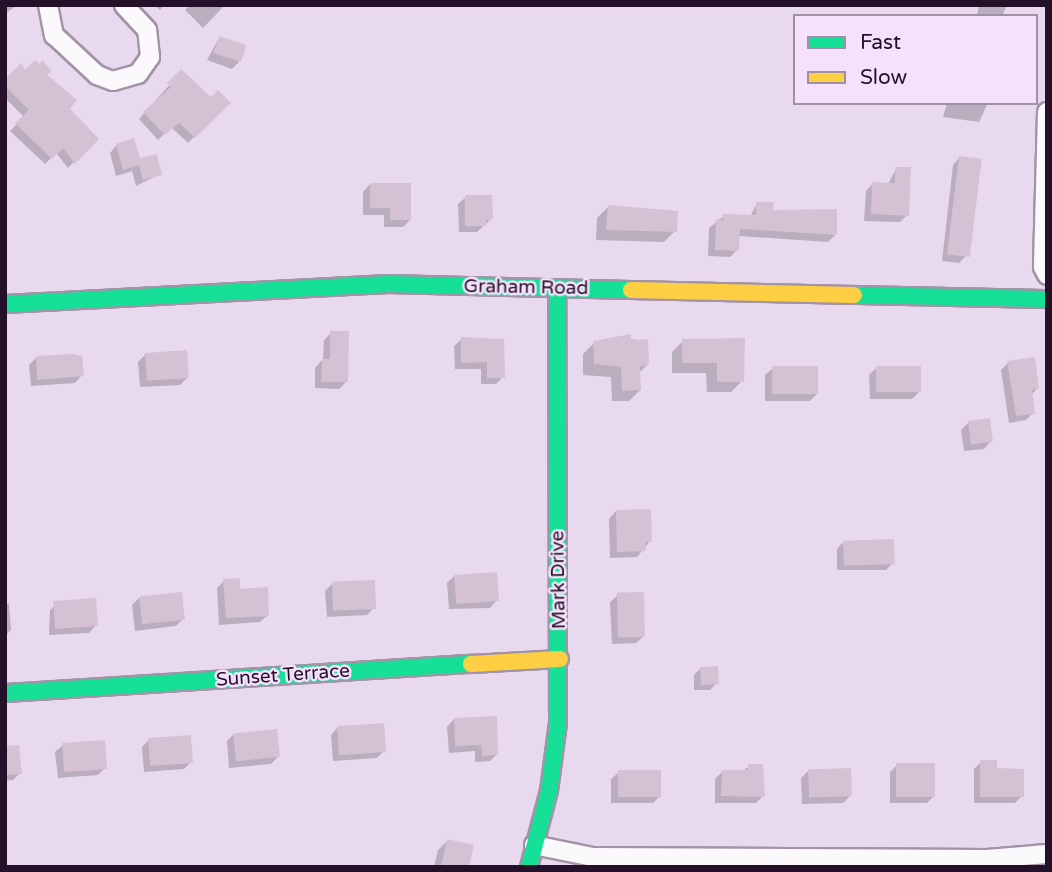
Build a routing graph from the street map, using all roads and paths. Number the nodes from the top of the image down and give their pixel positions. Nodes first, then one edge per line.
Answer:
1 (48, 5) edge
2 (124, 5) edge
3 (1047, 112) edge
4 (1047, 275) edge
5 (557, 289) junction
6 (1047, 299) edge
7 (5, 304) edge
8 (560, 659) junction
9 (5, 693) edge
10 (534, 845) junction
11 (1047, 854) edge
12 (907, 863) edge
13 (529, 867) edge

1 - 2 street
3 - 4 street
5 - 6 street, Graham Road
5 - 7 street, Graham Road
5 - 8 street, Mark Drive
8 - 9 street, Sunset Terrace
8 - 10 street, Mark Drive
10 - 12 street
10 - 13 street, Mark Drive
11 - 12 street

